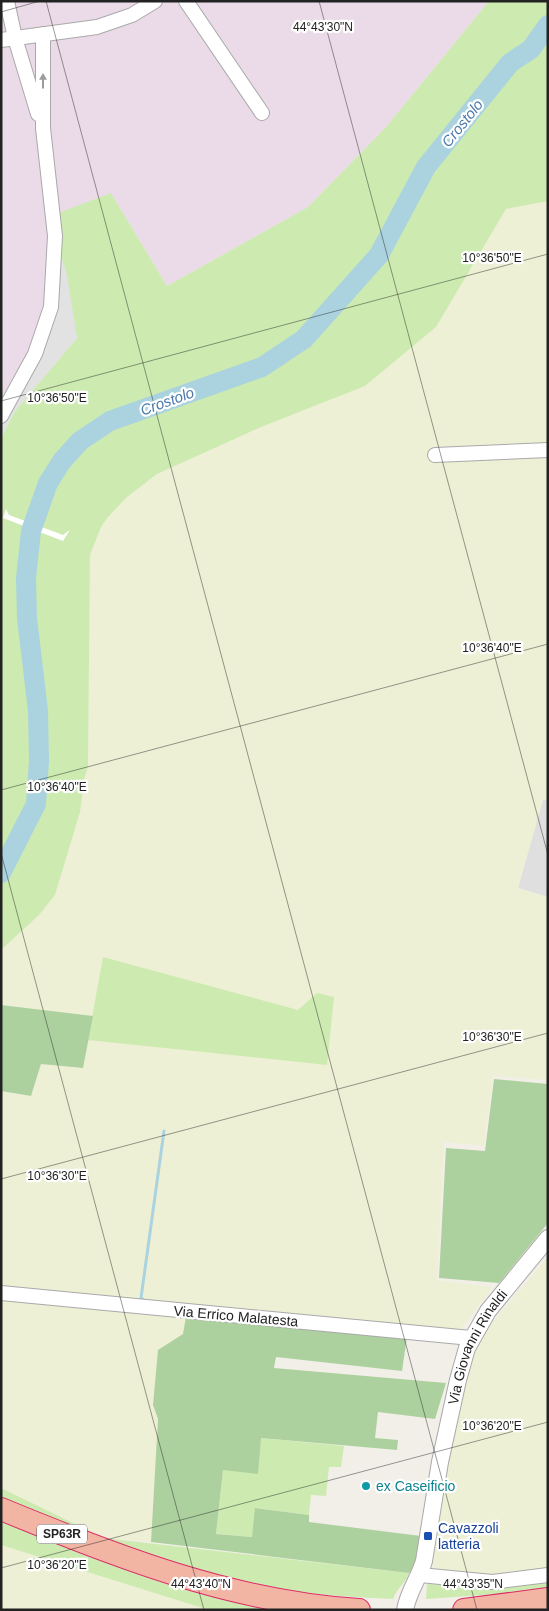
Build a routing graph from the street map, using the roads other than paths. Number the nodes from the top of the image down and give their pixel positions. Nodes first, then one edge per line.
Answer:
1 (155, 1) edge
2 (186, 1) edge
3 (4, 2) edge
4 (43, 34) junction
5 (8, 39) edge
6 (262, 113) dead end
7 (43, 128) junction
8 (1, 416) edge
9 (548, 450) edge
10 (435, 454) dead end
11 (548, 1238) edge
12 (1, 1293) edge
13 (471, 1338) junction
14 (1, 1509) edge
15 (548, 1575) edge
16 (416, 1577) junction
17 (548, 1599) edge
18 (359, 1610) edge
19 (398, 1610) edge
20 (405, 1610) edge
21 (464, 1610) edge

1 - 4 street
2 - 6 street
3 - 5 street
4 - 5 street
7 -> 4 street
5 - 7 street
7 - 8 street
9 - 10 street
11 - 13 street, Via Giovanni Rinaldi
12 - 13 street, Via Errico Malatesta
13 - 16 street, Via Giovanni Rinaldi
14 - 18 highway, SP63R
15 - 16 street
16 - 19 street, Via Giovanni Rinaldi
16 - 20 street, Via Giovanni Rinaldi
17 - 21 highway

